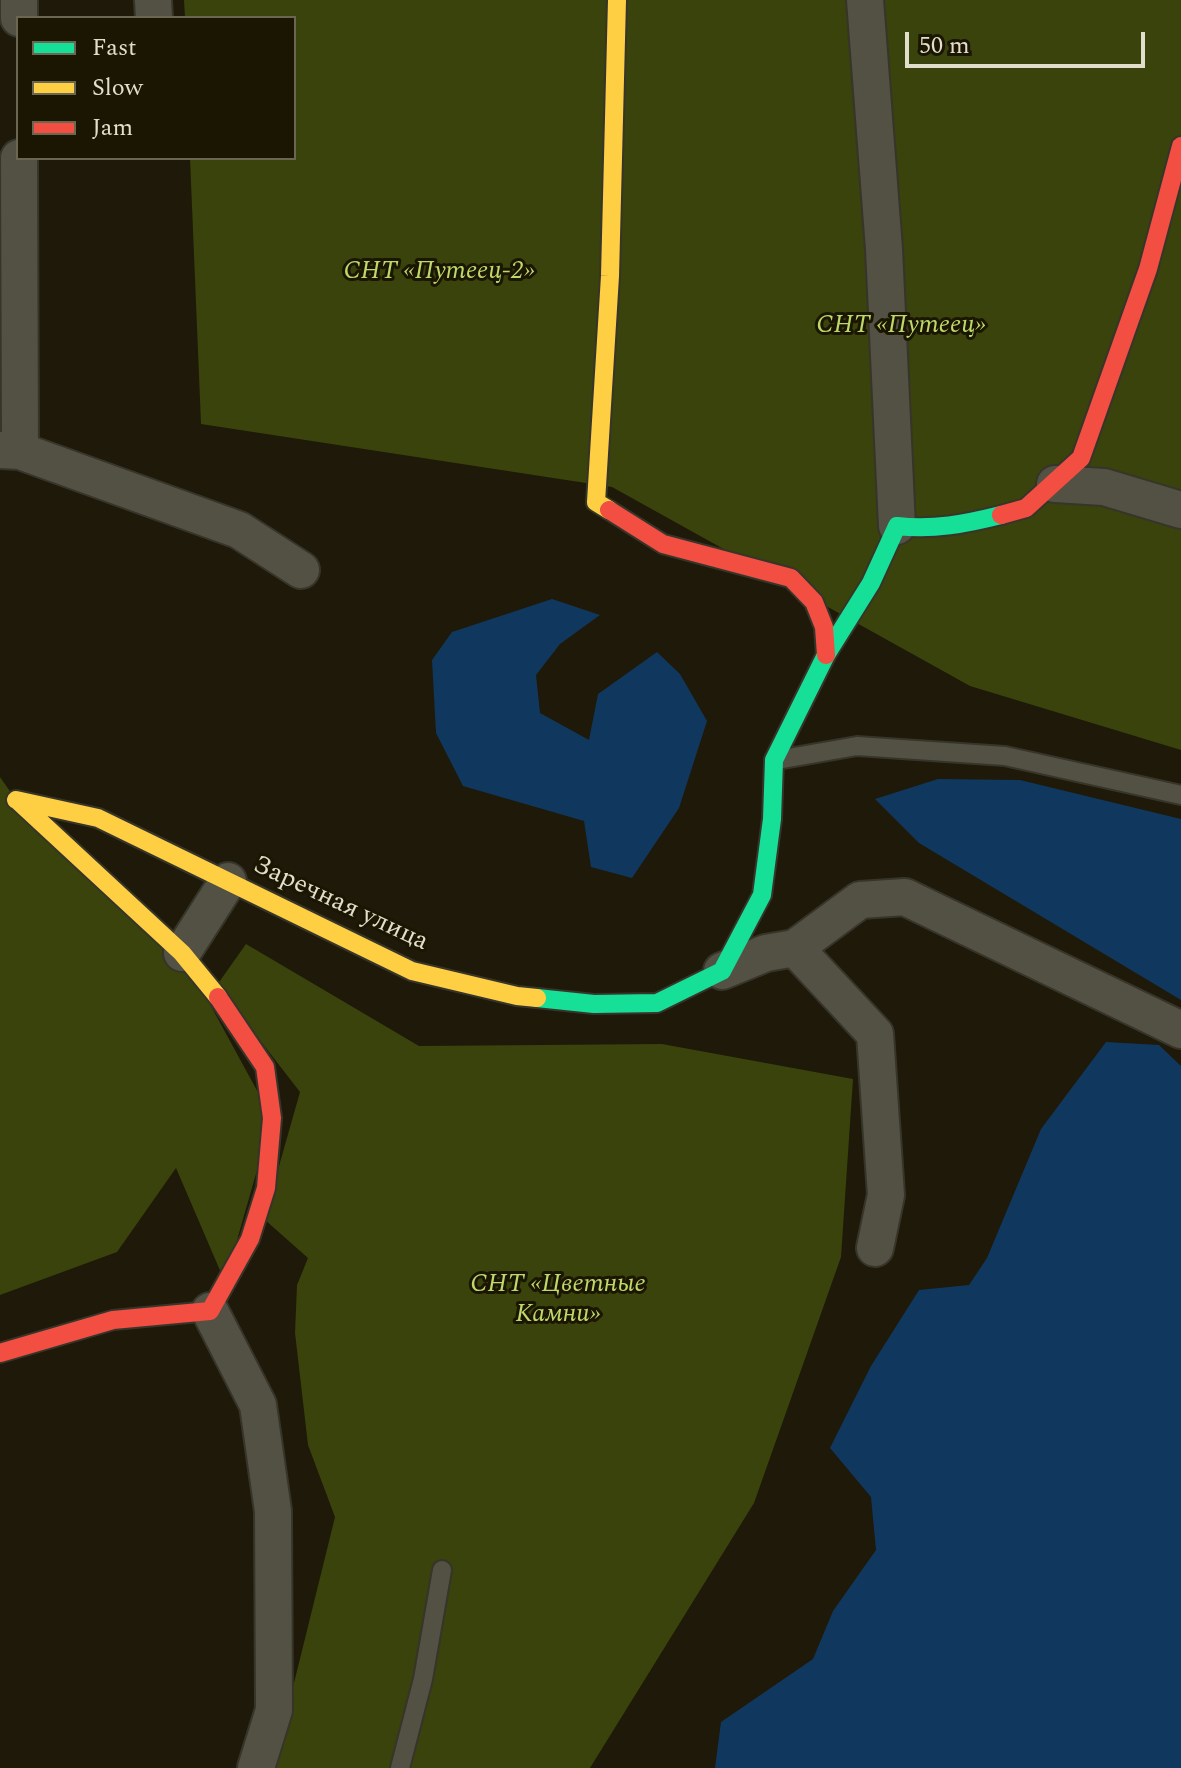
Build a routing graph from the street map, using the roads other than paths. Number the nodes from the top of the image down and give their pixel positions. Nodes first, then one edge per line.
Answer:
1 (617, 0) edge
2 (865, 0) edge
3 (1181, 146) edge
4 (19, 160) edge
5 (10, 450) edge
6 (1055, 484) junction
7 (1181, 510) edge
8 (897, 526) junction
9 (301, 570) dead end
10 (826, 655) junction
11 (774, 760) junction
12 (1181, 795) edge
13 (228, 881) junction
14 (795, 948) junction
15 (182, 953) junction
16 (722, 971) junction
17 (1181, 1030) edge
18 (875, 1248) dead end
19 (210, 1311) junction
20 (0, 1353) edge
21 (442, 1570) dead end
22 (256, 1768) edge
23 (400, 1768) edge

1 - 10 street
2 - 8 street
3 - 6 street
4 - 5 street
5 - 9 street
6 - 7 street
6 - 8 street
8 - 10 street
10 - 11 street
11 - 12 lane
11 - 16 street
13 - 15 street
13 - 15 street, Заречная улица
13 - 16 street, Заречная улица
14 - 16 street
14 - 17 street
14 - 18 street
15 - 19 street
19 - 20 street
19 - 22 street
21 - 23 lane

